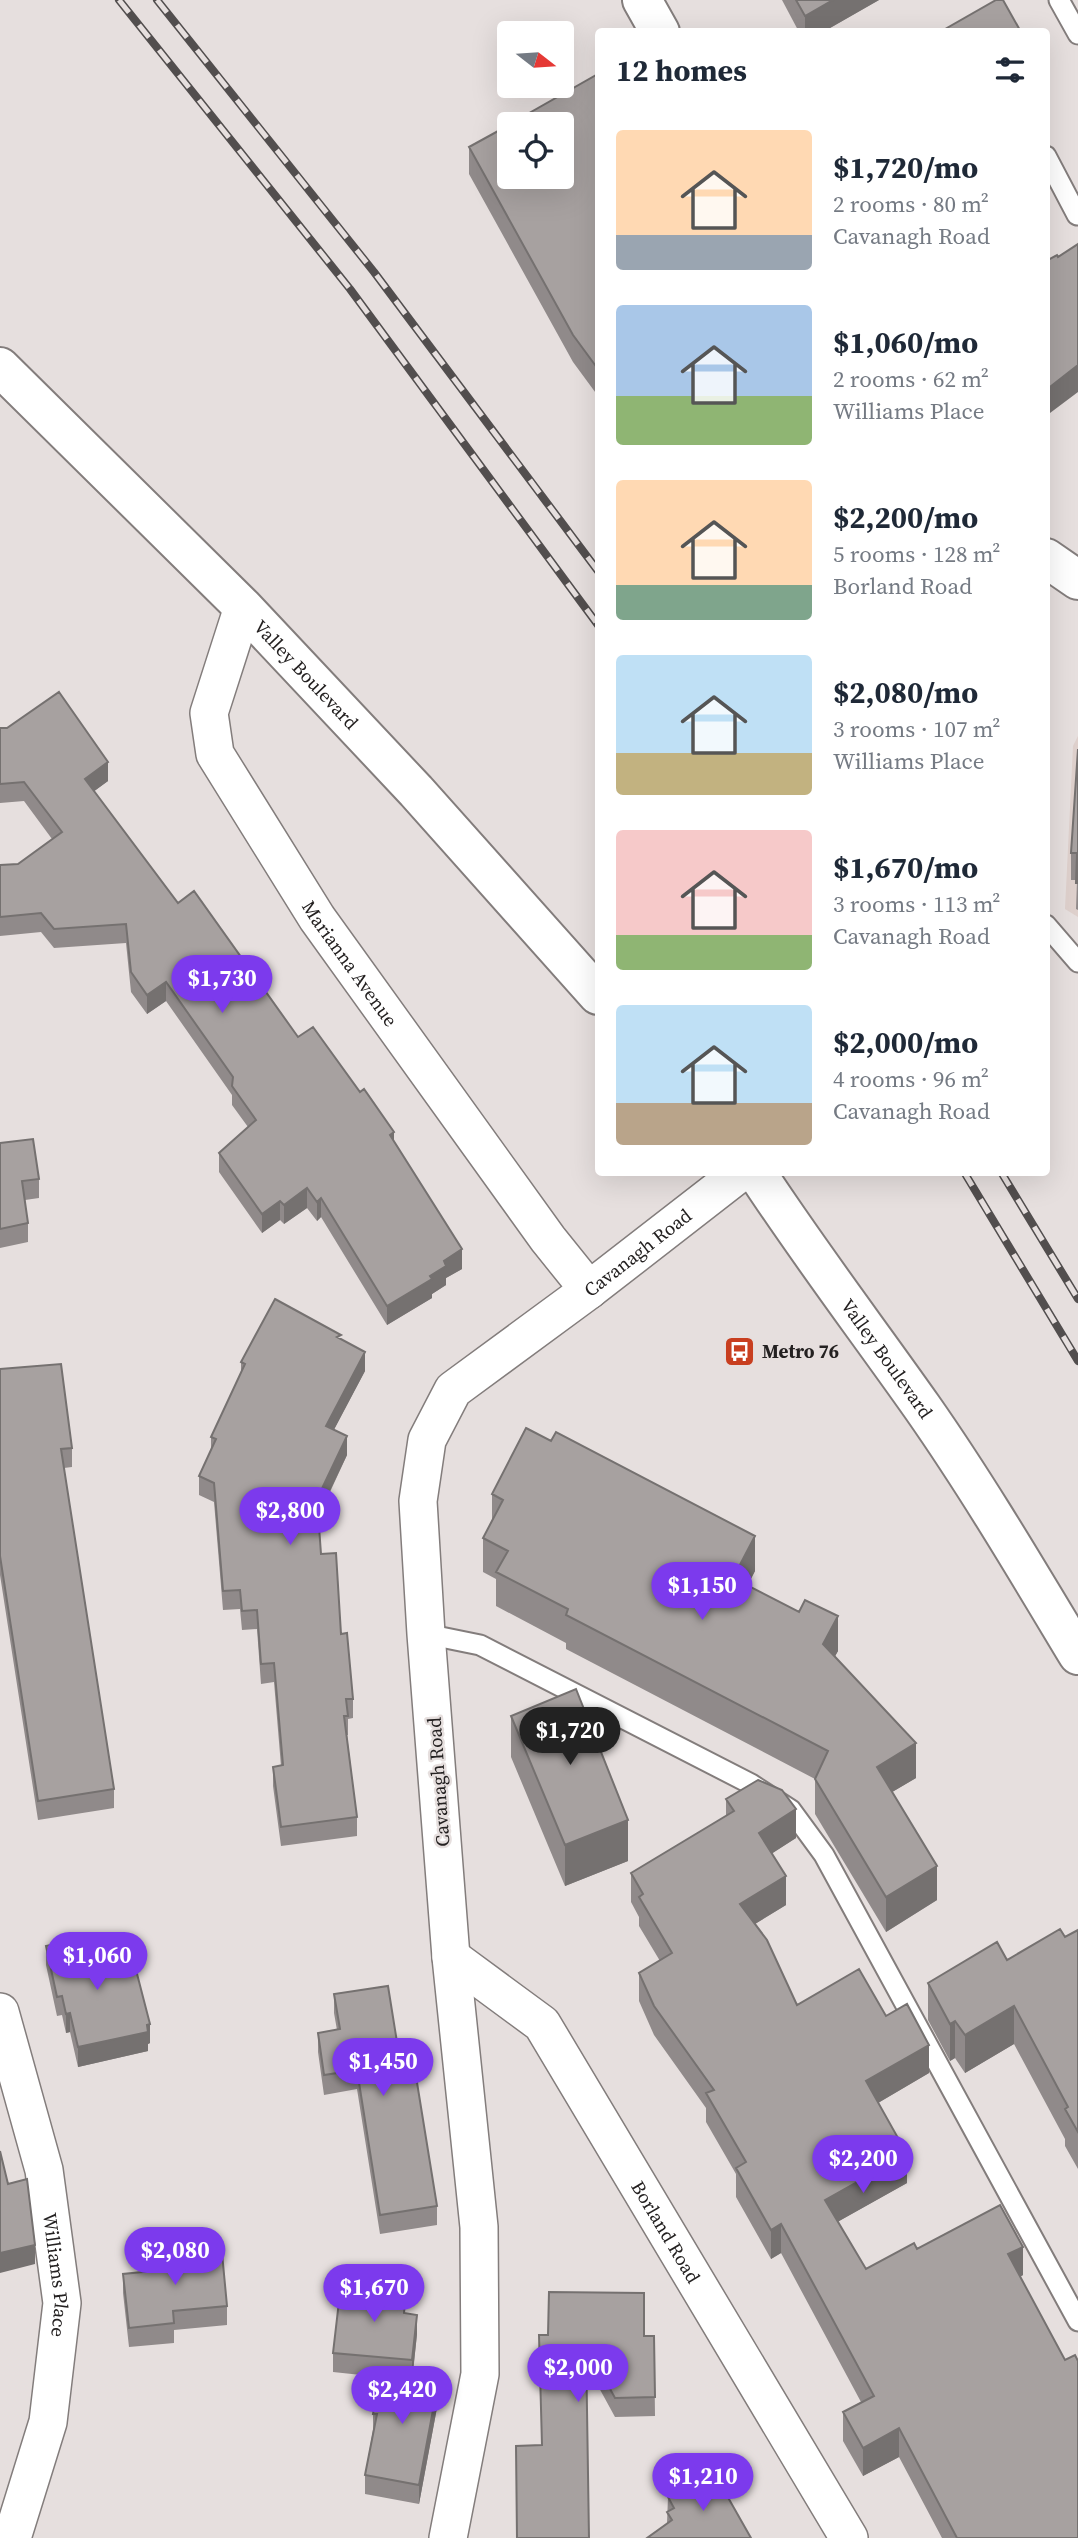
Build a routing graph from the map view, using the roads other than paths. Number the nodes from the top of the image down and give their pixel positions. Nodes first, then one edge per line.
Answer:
1 (642, 0) edge
2 (1059, 0) edge
3 (658, 28) edge
4 (1078, 34) edge
5 (1050, 164) edge
6 (1077, 215) edge
7 (0, 368) edge
8 (243, 607) junction
9 (1050, 930) edge
10 (1078, 962) edge
11 (595, 992) edge
12 (736, 1176) edge
13 (759, 1176) edge
14 (589, 1290) junction
15 (426, 1634) junction
16 (1078, 1655) edge
17 (451, 1957) junction
18 (0, 2012) edge
19 (1078, 2321) edge
20 (12, 2538) edge
21 (448, 2538) edge
22 (849, 2538) edge

1 - 3 main road
2 - 4 lane
5 - 6 lane
7 - 8 main road, Valley Boulevard
8 - 11 main road, Valley Boulevard
8 - 14 street, Marianna Avenue
9 - 10 lane
12 - 14 street, Cavanagh Road
13 - 16 main road, Valley Boulevard
14 - 15 street, Cavanagh Road
15 - 17 street, Cavanagh Road
15 - 19 lane
17 - 21 street, Cavanagh Road
17 - 22 street, Borland Road
18 - 20 street, Williams Place

